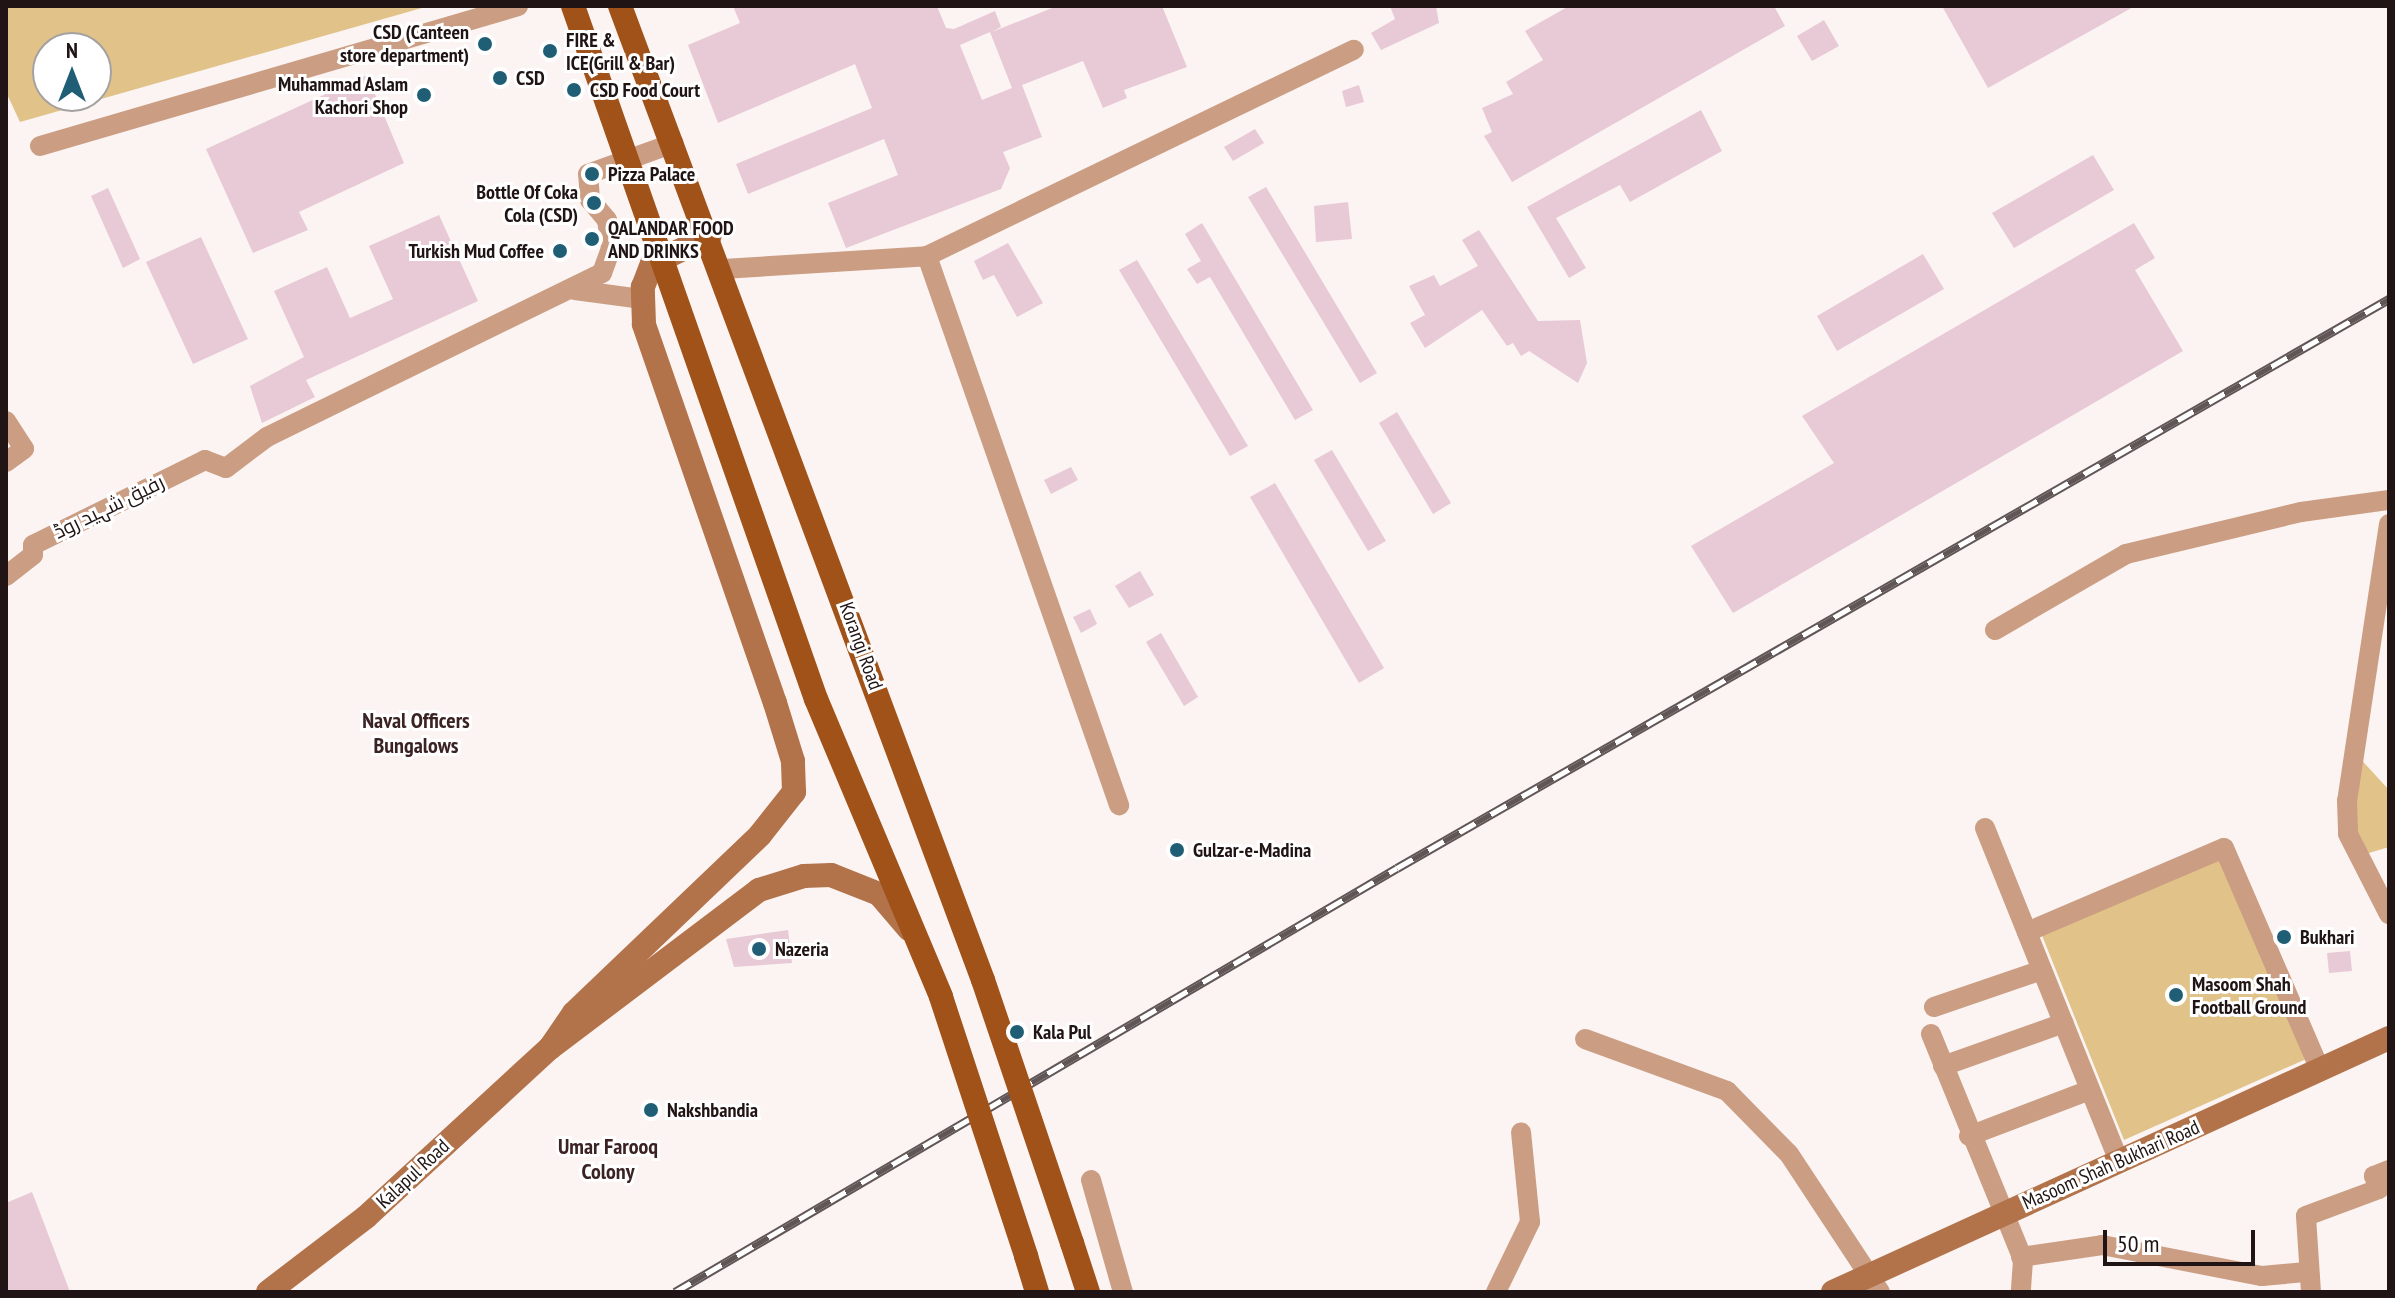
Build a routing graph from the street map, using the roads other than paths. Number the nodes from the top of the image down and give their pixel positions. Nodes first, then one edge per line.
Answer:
1 (518, 6) edge
2 (573, 6) edge
3 (620, 6) edge
4 (1354, 50) dead end
5 (674, 143) junction
6 (40, 146) dead end
7 (628, 161) junction
8 (710, 236) junction
9 (927, 256) junction
10 (661, 257) junction
11 (723, 269) junction
12 (575, 290) junction
13 (642, 299) junction
14 (6, 421) edge
15 (6, 462) edge
16 (2389, 500) edge
17 (2389, 524) edge
18 (6, 576) edge
19 (1995, 630) dead end
20 (1119, 805) dead end
21 (1985, 828) dead end
22 (2389, 914) edge
23 (2027, 932) junction
24 (919, 944) junction
25 (2042, 970) junction
26 (1934, 1007) dead end
27 (2064, 1023) junction
28 (1931, 1034) dead end
29 (2389, 1038) edge
30 (1585, 1039) dead end
31 (550, 1048) junction
32 (1943, 1066) junction
33 (2320, 1070) junction
34 (2090, 1090) junction
35 (1521, 1132) dead end
36 (1969, 1136) junction
37 (2119, 1161) junction
38 (2389, 1170) edge
39 (1091, 1180) dead end
40 (1999, 1215) junction
41 (2021, 1257) junction
42 (2306, 1272) junction
43 (1874, 1284) edge
44 (268, 1292) edge
45 (1037, 1292) edge
46 (1088, 1292) edge
47 (1123, 1292) edge
48 (1496, 1292) edge
49 (1833, 1292) edge
50 (2021, 1292) edge
51 (2311, 1292) edge

1 - 6 street
2 - 7 main road
3 - 5 main road, Korangi Road
4 - 9 street
5 - 7 street
5 - 8 main road, Korangi Road
7 - 10 main road
7 - 12 street
8 - 10 street
8 - 11 main road, Korangi Road
9 - 11 street
9 - 20 street
10 - 13 street
10 - 24 main road
11 - 46 main road, Korangi Road, bridge
12 - 13 street
12 - 18 street, رفیق شہید روڈ
13 - 31 street
14 - 15 street
16 - 19 street
17 - 22 street
21 - 23 street
23 - 25 street
23 - 33 street
24 - 31 street
24 - 45 main road, bridge
25 - 26 street
25 - 27 street
27 - 32 street
27 - 34 street
28 - 32 street
29 - 33 street, Masoom Shah Bukhari Road
30 - 43 street
31 - 44 street, Kalapul Road
32 - 36 street
33 - 37 street, Masoom Shah Bukhari Road
34 - 36 street
34 - 37 street
35 - 48 street
36 - 40 street
37 - 40 street, Masoom Shah Bukhari Road
38 - 42 street
39 - 47 street
40 - 41 street
40 - 43 street, Masoom Shah Bukhari Road
41 - 42 street
41 - 50 street
42 - 51 street
43 - 49 street, Masoom Shah Bukhari Road

